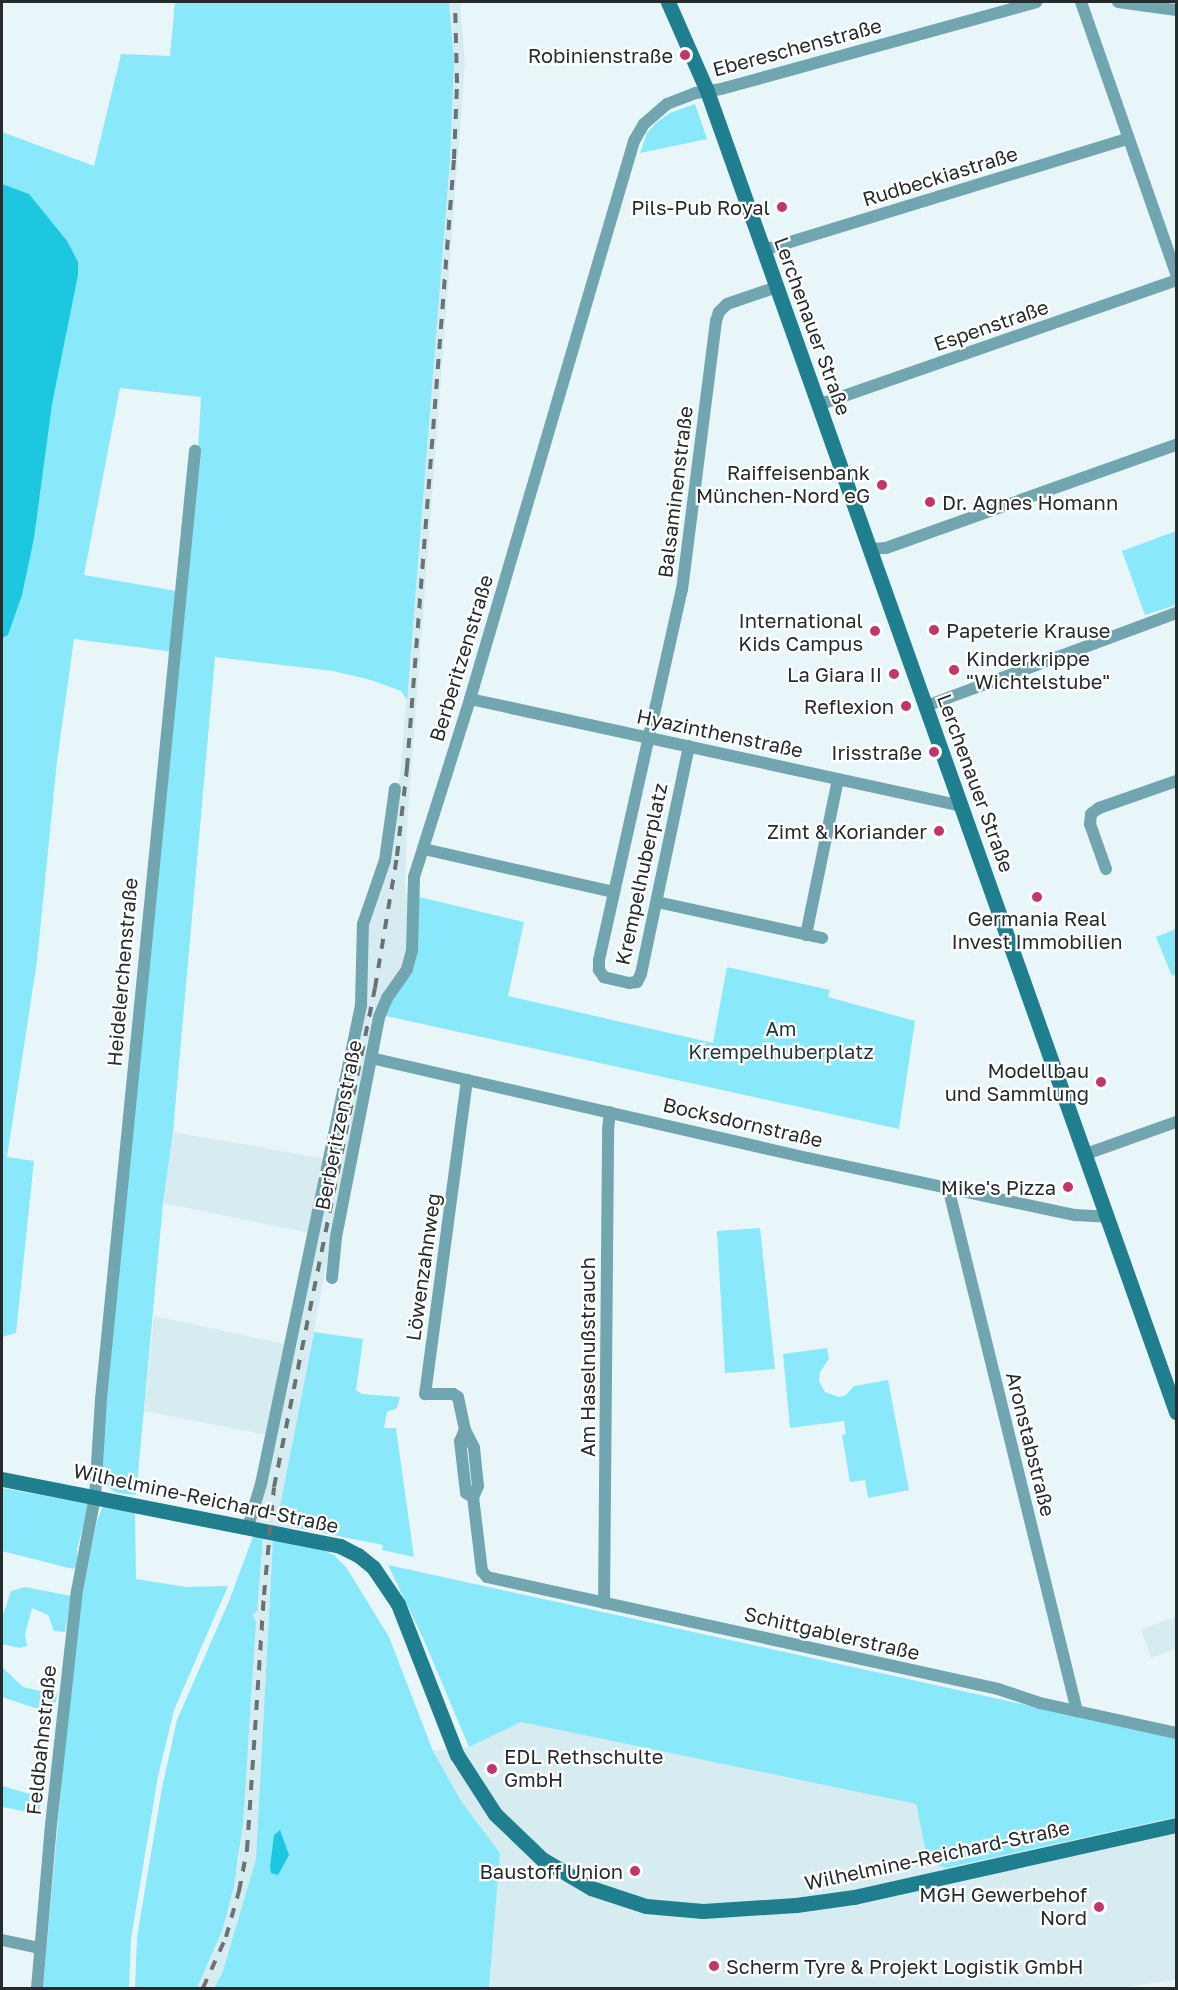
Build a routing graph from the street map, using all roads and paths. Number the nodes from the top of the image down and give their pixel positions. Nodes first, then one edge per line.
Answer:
1 (668, 2) edge
2 (1036, 2) edge
3 (1081, 2) edge
4 (1118, 2) edge
5 (1176, 10) edge
6 (707, 91) junction
7 (1128, 139) junction
8 (764, 250) junction
9 (1176, 274) edge
10 (1176, 280) edge
11 (777, 287) junction
12 (818, 405) junction
13 (1176, 445) edge
14 (195, 452) dead end
15 (870, 549) junction
16 (1176, 613) edge
17 (470, 699) junction
18 (926, 706) junction
19 (649, 738) junction
20 (689, 746) junction
21 (838, 779) junction
22 (1176, 781) edge
23 (395, 789) dead end
24 (962, 806) junction
25 (424, 849) junction
26 (1106, 869) dead end
27 (614, 892) junction
28 (657, 902) junction
29 (806, 935) junction
30 (822, 938) dead end
31 (371, 1058) junction
32 (467, 1080) junction
33 (610, 1112) junction
34 (1176, 1122) edge
35 (1086, 1154) junction
36 (948, 1187) junction
37 (1108, 1217) junction
38 (332, 1278) dead end
39 (1176, 1413) edge
40 (2, 1479) edge
41 (95, 1497) junction
42 (248, 1527) junction
43 (482, 1571) joint
44 (604, 1603) junction
45 (1077, 1711) junction
46 (1176, 1733) edge
47 (1176, 1825) edge
48 (2, 1940) edge
49 (40, 1948) junction
50 (38, 1989) edge

1 - 6 main road, Lerchenauer Straße
2 - 6 street, Ebereschenstraße
3 - 7 street
4 - 5 street
6 - 8 main road, Lerchenauer Straße
6 - 17 street, Berberitzenstraße
7 - 8 street, Rudbeckiastraße
7 - 9 street
8 - 11 main road, Lerchenauer Straße
10 - 12 street, Espenstraße
11 - 12 main road, Lerchenauer Straße
11 - 19 street, Balsaminenstraße
12 - 15 main road, Lerchenauer Straße
13 - 15 street
14 - 41 street, Heidelerchenstraße
15 - 18 main road, Lerchenauer Straße
16 - 18 street
17 - 19 street, Hyazinthenstraße
17 - 25 street, Berberitzenstraße
18 - 24 main road, Lerchenauer Straße
19 - 20 street, Hyazinthenstraße
19 - 27 street, Krempelhuberplatz
20 - 21 street, Hyazinthenstraße
20 - 28 street, Krempelhuberplatz
21 - 24 street, Hyazinthenstraße
21 - 29 street
22 - 26 street
23 - 42 street, Berberitzenstraße
24 - 35 main road, Lerchenauer Straße
25 - 27 street
25 - 31 street, Berberitzenstraße
27 - 28 street, Krempelhuberplatz
28 - 29 street
29 - 30 street
31 - 32 street, Bocksdornstraße
31 - 38 street, Berberitzenstraße
32 - 33 street, Bocksdornstraße
32 - 43 street, Löwenzahnweg
33 - 36 street, Bocksdornstraße
33 - 44 street, Am Haselnußstrauch
34 - 35 street
35 - 37 main road, Lerchenauer Straße
36 - 37 street, Bocksdornstraße
36 - 45 street, Aronstabstraße
37 - 39 main road, Lerchenauer Straße
40 - 41 main road, Wilhelmine-Reichard-Straße
41 - 42 main road, Wilhelmine-Reichard-Straße
41 - 49 street, Feldbahnstraße
42 - 47 main road, Wilhelmine-Reichard-Straße
43 - 44 street, Schittgablerstraße
44 - 45 street, Schittgablerstraße
45 - 46 street, Schittgablerstraße
48 - 49 street
49 - 50 street, Feldbahnstraße

